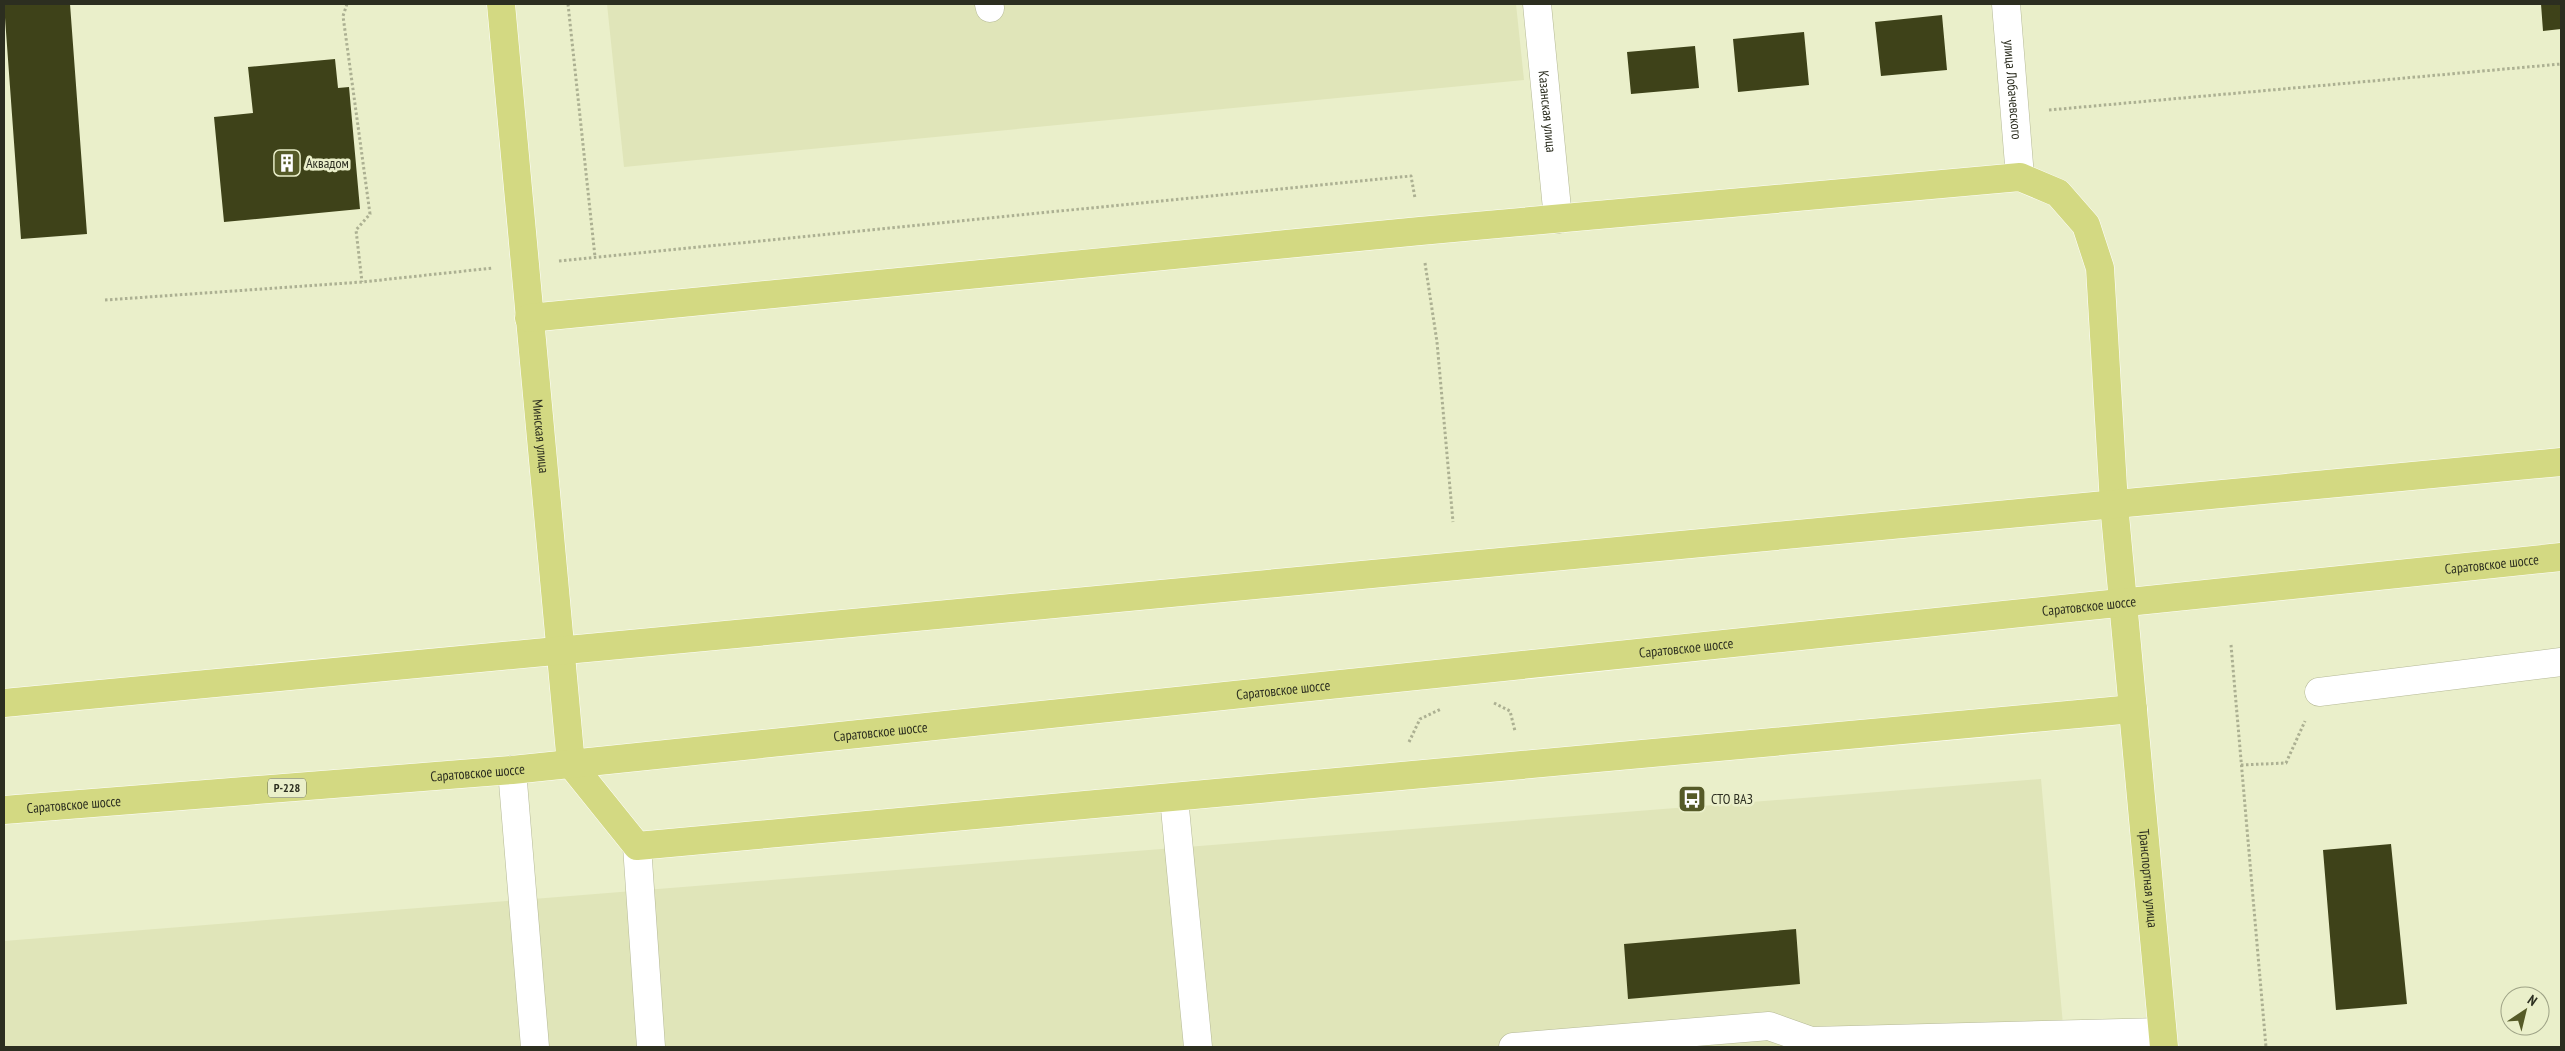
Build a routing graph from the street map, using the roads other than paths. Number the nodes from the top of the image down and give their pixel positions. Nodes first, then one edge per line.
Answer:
1 (501, 4) edge
2 (1537, 4) edge
3 (2006, 4) edge
4 (2020, 177) junction
5 (1558, 219) junction
6 (529, 318) junction
7 (2561, 462) edge
8 (2114, 504) junction
9 (2561, 557) edge
10 (2124, 602) junction
11 (559, 652) junction
12 (2561, 662) edge
13 (2319, 692) road end
14 (4, 703) edge
15 (2133, 710) junction
16 (571, 764) junction
17 (512, 770) junction
18 (1174, 798) junction
19 (4, 810) edge
20 (637, 846) junction
21 (2163, 1040) edge
22 (535, 1047) edge
23 (651, 1047) edge
24 (1198, 1047) edge
25 (1513, 1047) edge

1 - 6 main road, Минская улица
2 - 5 street, Казанская улица
3 - 4 street, улица Лобачевского
4 - 5 main road
4 - 8 main road, Транспортная улица
5 - 6 main road
6 - 11 main road, Минская улица
7 - 8 main road
8 - 10 main road, Транспортная улица
8 - 11 main road
9 - 10 main road, Саратовское шоссе
10 - 15 main road, Транспортная улица
10 - 16 main road, Саратовское шоссе
11 - 14 main road
11 - 16 main road, Минская улица
12 - 13 street
15 - 18 main road
15 - 21 main road, Транспортная улица
16 - 17 main road, Саратовское шоссе / Р-228
16 - 20 main road
17 - 19 main road, Саратовское шоссе / Р-228
17 - 22 street
18 - 20 main road
18 - 24 street
20 - 23 street
21 - 25 street

